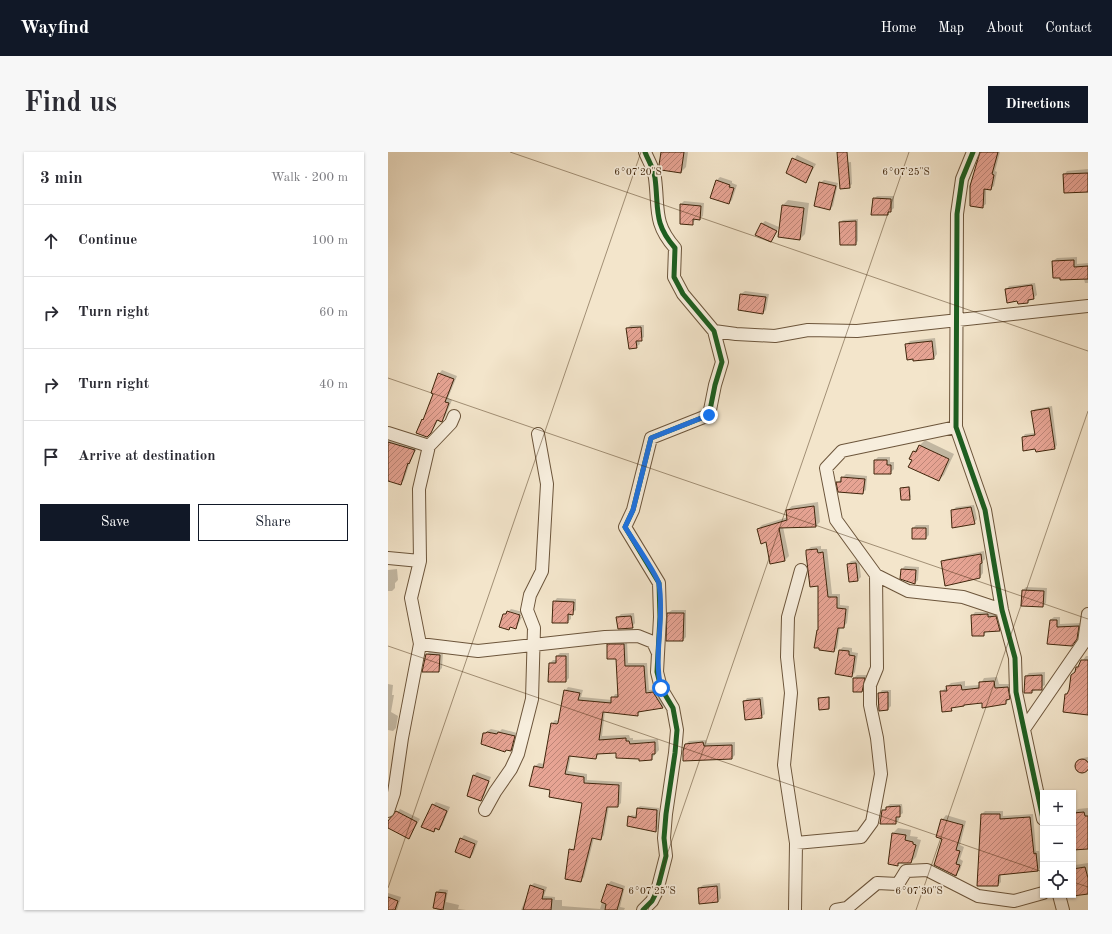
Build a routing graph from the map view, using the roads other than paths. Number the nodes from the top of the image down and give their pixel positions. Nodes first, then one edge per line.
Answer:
1 (645, 152) edge
2 (972, 152) edge
3 (1088, 306) edge
4 (956, 322) junction
5 (714, 331) junction
6 (454, 416) dead end
7 (956, 427) junction
8 (388, 433) edge
9 (538, 434) dead end
10 (429, 446) junction
11 (388, 558) edge
12 (420, 561) junction
13 (801, 570) dead end
14 (876, 575) junction
15 (1002, 610) junction
16 (1088, 614) edge
17 (1086, 642) edge
18 (420, 644) junction
19 (534, 644) junction
20 (658, 653) junction
21 (1024, 729) junction
22 (1040, 805) edge
23 (485, 810) dead end
24 (388, 811) edge
25 (796, 843) junction
26 (1040, 894) edge
27 (1060, 898) edge
28 (643, 910) edge
29 (795, 910) edge
30 (836, 910) edge
31 (1063, 910) edge

1 - 5 street
2 - 4 street
3 - 4 street
4 - 5 street
4 - 7 street
5 - 20 street
6 - 10 street
7 - 14 street
7 - 15 street
8 - 10 street
9 - 19 street
10 - 12 street
11 - 12 street
12 - 18 street
13 - 25 street
14 - 15 street
14 - 25 street
15 - 21 street
16 - 17 street
17 - 21 street
18 - 19 street
18 - 24 street
19 - 20 street
19 - 23 street
20 - 28 street
21 - 22 street
25 - 29 street
26 - 30 street
27 - 31 street

